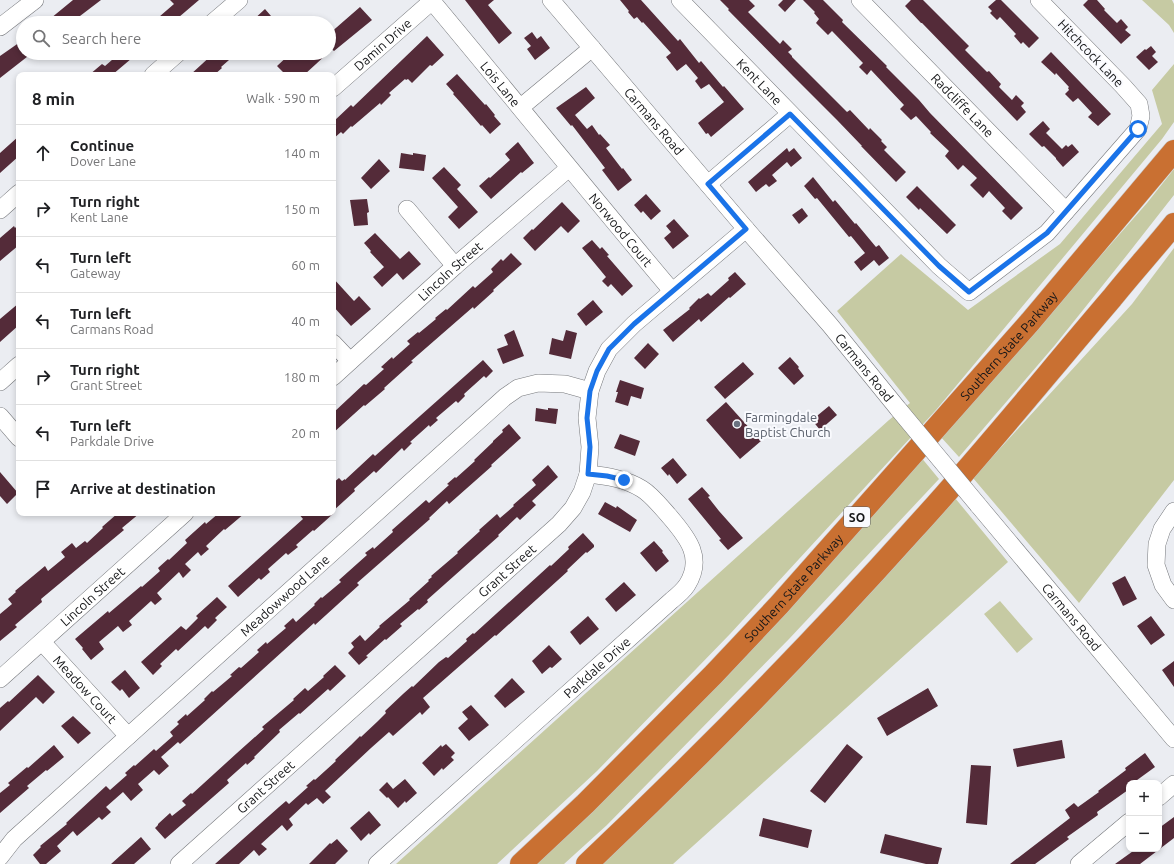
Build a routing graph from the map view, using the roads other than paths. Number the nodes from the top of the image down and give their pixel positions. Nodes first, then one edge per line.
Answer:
1 (35, 0) edge
2 (238, 0) edge
3 (431, 0) edge
4 (551, 0) edge
5 (680, 0) edge
6 (860, 0) edge
7 (1039, 0) edge
8 (220, 16) edge
9 (0, 26) edge
10 (592, 48) junction
11 (170, 60) edge
12 (156, 72) edge
13 (336, 85) edge
14 (521, 107) junction
15 (790, 114) junction
16 (1172, 150) edge
17 (569, 168) junction
18 (708, 184) junction
19 (16, 196) edge
20 (407, 209) dead end
21 (0, 210) edge
22 (1066, 211) junction
23 (1174, 224) edge
24 (746, 229) junction
25 (455, 266) junction
26 (672, 291) junction
27 (336, 346) edge
28 (350, 361) junction
29 (16, 368) edge
30 (336, 374) edge
31 (0, 382) edge
32 (590, 391) junction
33 (0, 416) edge
34 (16, 435) edge
35 (588, 474) junction
36 (1174, 511) edge
37 (182, 516) edge
38 (1174, 600) edge
39 (42, 642) junction
40 (0, 679) edge
41 (1172, 732) edge
42 (128, 736) junction
43 (1174, 784) edge
44 (1162, 794) edge
45 (1126, 825) edge
46 (0, 857) edge
47 (180, 864) edge
48 (377, 864) edge
49 (521, 864) edge
50 (587, 864) edge
51 (1079, 864) edge

1 - 9 street
2 - 8 street
3 - 13 street, Damin Drive
3 - 14 street, Lois Lane
4 - 10 street, Carmans Road
5 - 15 street, Kent Lane
6 - 22 street, Radcliffe Lane
7 - 22 street, Hitchcock Lane
10 - 14 street
10 - 18 street, Carmans Road
11 - 12 street
14 - 17 street, Lois Lane
15 - 18 street
15 - 22 street, Kent Lane
16 - 49 highway, Southern State Parkway / SO
17 - 25 street, Lincoln Street
17 - 26 street, Norwood Court
18 - 24 street, Carmans Road
19 - 21 street
20 - 25 street
23 - 50 highway
24 - 26 street, Grant Street
24 - 41 street, Carmans Road, bridge
25 - 28 street, Lincoln Street
26 - 32 street, Grant Street
27 - 28 street
28 - 30 street, Lincoln Street
29 - 31 street
32 - 35 street, Grant Street
32 - 42 street, Meadowwood Lane
33 - 34 street
35 - 47 street, Grant Street
35 - 48 street, Parkdale Drive
36 - 38 street
37 - 39 street, Lincoln Street
39 - 40 street, Lincoln Street
39 - 42 street, Meadow Court
42 - 46 street, Meadowwood Lane
43 - 44 street
45 - 51 street

